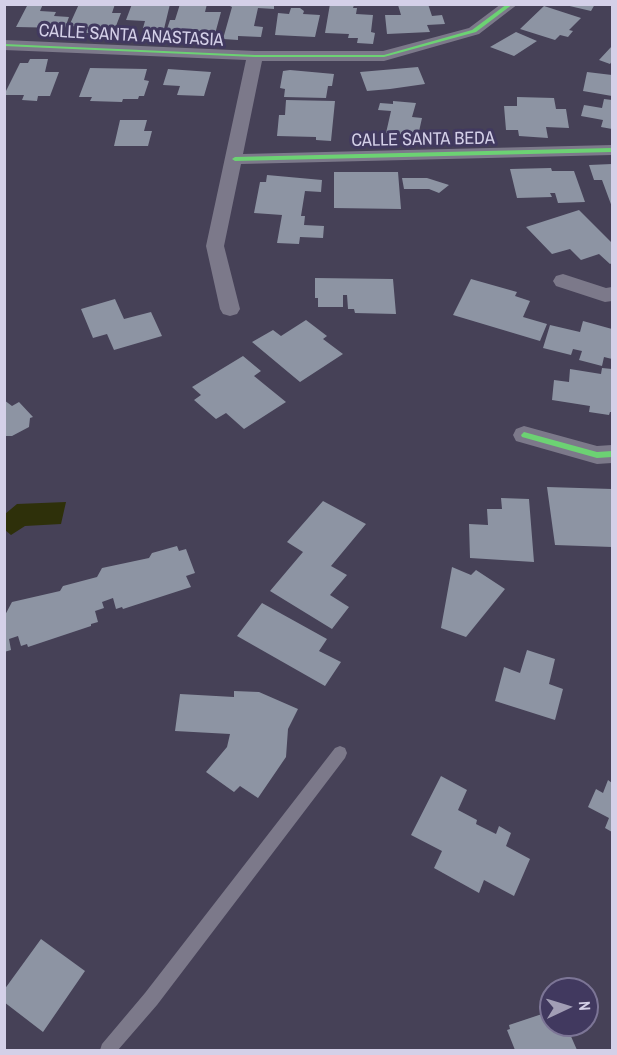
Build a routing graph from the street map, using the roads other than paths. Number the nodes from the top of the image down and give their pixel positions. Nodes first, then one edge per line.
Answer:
1 (511, 4) edge
2 (4, 45) edge
3 (255, 57) junction
4 (612, 150) edge
5 (235, 159) junction
6 (563, 280) dead end
7 (612, 294) edge
8 (230, 309) dead end
9 (525, 435) dead end
10 (612, 454) edge
11 (340, 753) dead end
12 (108, 1050) edge

1 - 3 street, CALLE SANTA ANASTASIA
2 - 3 street, CALLE SANTA ANASTASIA
3 - 5 street
4 - 5 street, CALLE SANTA BEDA
5 - 8 street
6 - 7 street
9 - 10 street
11 - 12 lane

